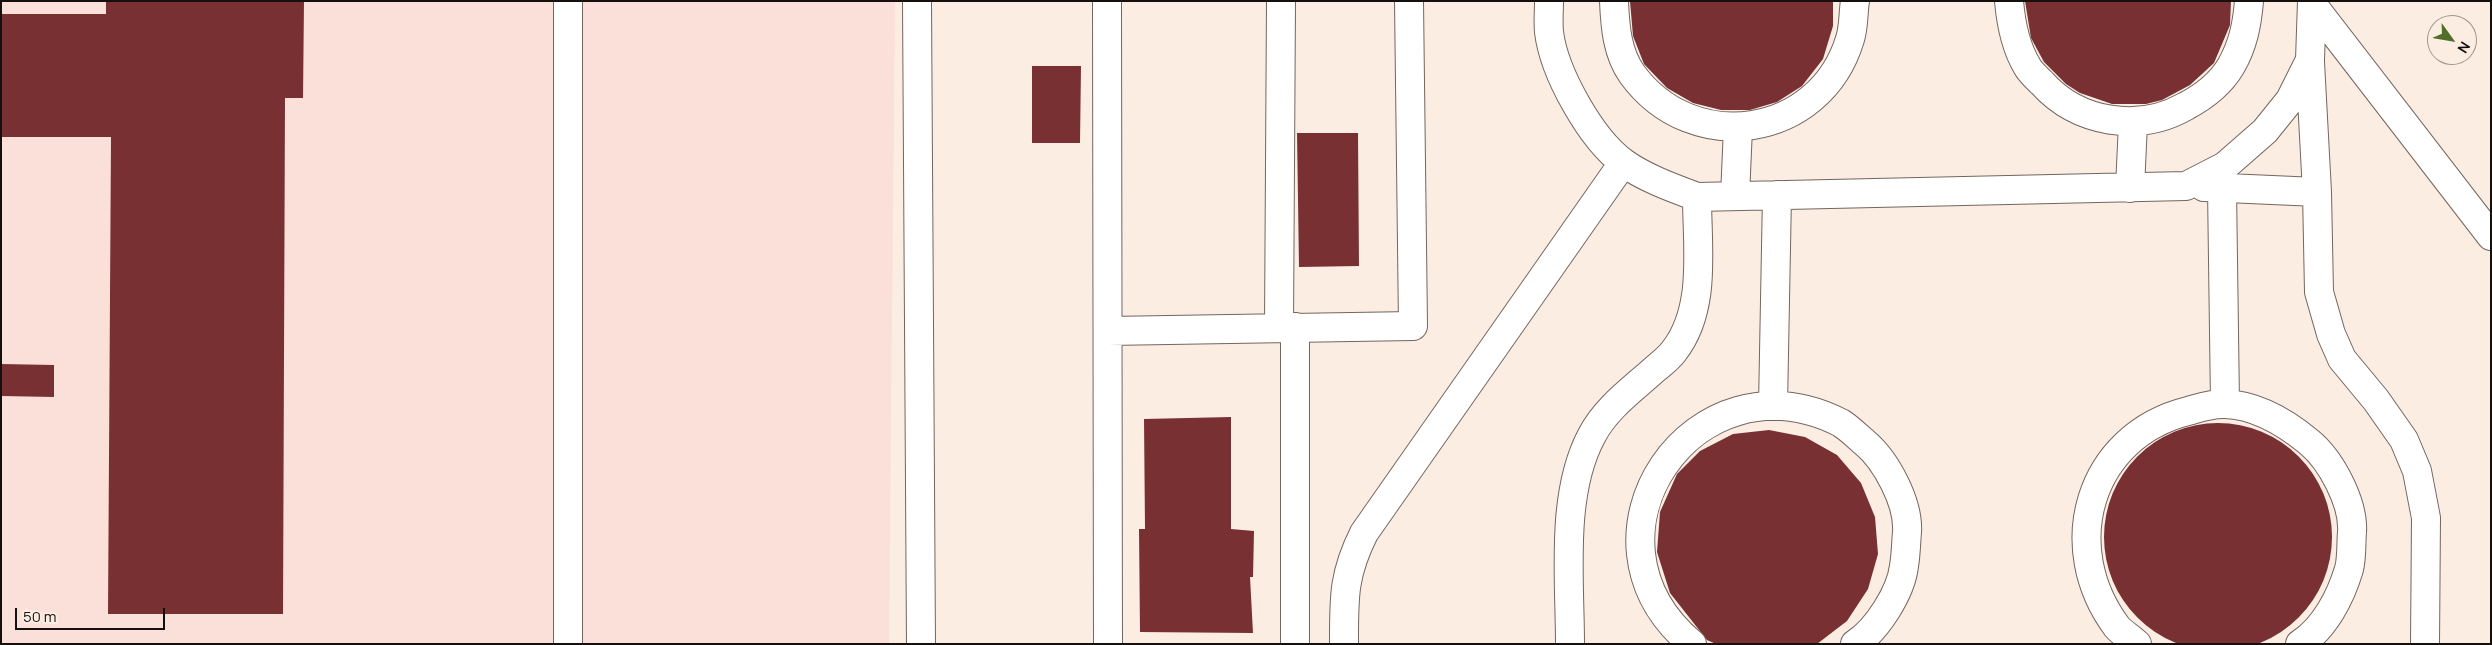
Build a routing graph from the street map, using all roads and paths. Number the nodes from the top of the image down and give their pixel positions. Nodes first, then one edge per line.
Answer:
1 (568, 1) edge
2 (918, 1) edge
3 (1107, 1) edge
4 (1281, 1) edge
5 (1410, 1) edge
6 (1549, 1) edge
7 (1614, 1) edge
8 (1855, 1) edge
9 (2009, 1) edge
10 (2249, 1) edge
11 (2312, 3) edge
12 (2310, 60) junction
13 (2133, 123) junction
14 (1738, 128) junction
15 (1624, 163) junction
16 (2186, 186) junction
17 (2130, 188) junction
18 (2222, 188) junction
19 (2318, 192) junction
20 (1777, 195) junction
21 (1735, 196) junction
22 (1697, 197) junction
23 (2491, 236) edge
24 (1287, 327) junction
25 (1108, 330) junction
26 (2224, 404) junction
27 (1773, 406) junction
28 (568, 644) edge
29 (921, 644) edge
30 (1108, 644) edge
31 (1295, 644) edge
32 (1344, 644) edge
33 (1570, 644) edge
34 (1692, 644) edge
35 (1855, 644) edge
36 (2137, 644) edge
37 (2300, 644) edge
38 (2426, 644) edge

1 - 28 lane
2 - 29 lane
3 - 25 lane
4 - 24 lane
5 - 24 lane
6 - 15 lane
7 - 14 lane
8 - 14 lane
9 - 13 lane
10 - 13 lane
11 - 12 lane
11 - 23 lane
12 - 16 lane
12 - 19 lane
13 - 17 lane
14 - 21 lane
15 - 22 lane
15 - 32 lane
16 - 17 lane
16 - 18 lane
17 - 20 lane
18 - 19 lane
18 - 26 lane
19 - 38 lane
20 - 21 lane
20 - 27 lane
21 - 22 lane
22 - 33 lane
24 - 25 lane
24 - 31 lane
25 - 30 lane
26 - 36 lane
26 - 37 lane
27 - 34 lane
27 - 35 lane

